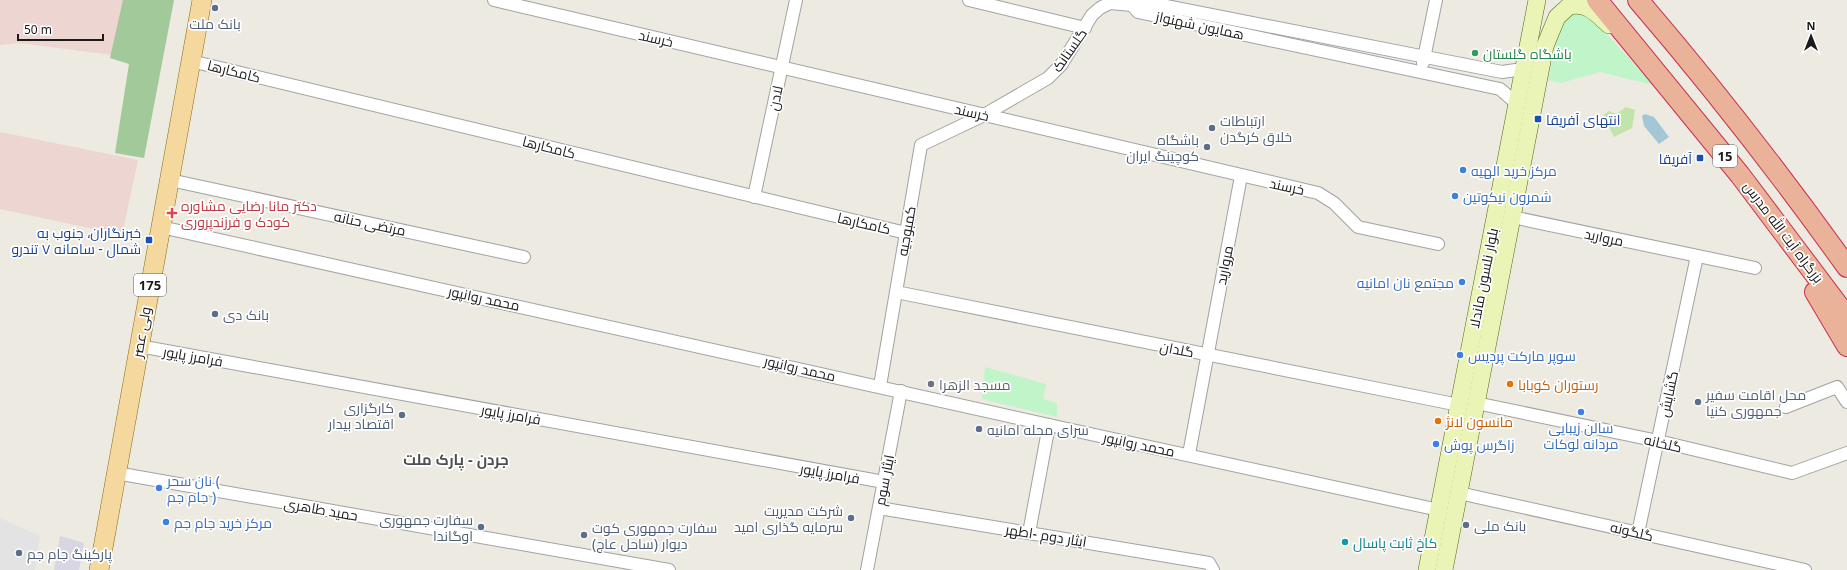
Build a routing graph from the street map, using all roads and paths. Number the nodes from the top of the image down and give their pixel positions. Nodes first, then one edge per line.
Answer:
1 (202, 0) edge
2 (494, 0) edge
3 (796, 0) edge
4 (970, 0) edge
5 (1436, 0) edge
6 (1638, 0) edge
7 (1538, 3) edge
8 (1595, 5) edge
9 (1137, 6) edge
10 (1558, 7) edge
11 (1085, 28) junction
12 (1425, 57) junction
13 (192, 61) junction
14 (782, 67) junction
15 (1523, 69) junction
16 (1421, 72) junction
17 (1516, 104) junction
18 (984, 115) junction
19 (1241, 176) junction
20 (170, 180) junction
21 (754, 197) junction
22 (1807, 211) junction
23 (1512, 218) junction
24 (161, 227) junction
25 (1782, 230) junction
26 (906, 233) junction
27 (1438, 244) dead end
28 (1847, 251) edge
29 (1697, 256) junction
30 (524, 257) dead end
31 (1847, 267) edge
32 (1755, 268) dead end
33 (896, 292) junction
34 (1847, 317) edge
35 (139, 346) junction
36 (1847, 346) edge
37 (1208, 355) junction
38 (880, 386) junction
39 (901, 390) junction
40 (1847, 402) edge
41 (1476, 403) junction
42 (1459, 405) junction
43 (1786, 407) dead end
44 (1048, 425) junction
45 (1658, 441) junction
46 (1847, 453) edge
47 (1189, 454) junction
48 (116, 473) junction
49 (884, 482) junction
50 (1459, 492) junction
51 (879, 508) junction
52 (1439, 510) junction
53 (1029, 533) junction
54 (1638, 533) junction
55 (1212, 568) edge
56 (99, 570) edge
57 (669, 570) edge
58 (867, 570) edge
59 (1427, 570) edge
60 (1444, 570) edge
61 (1804, 570) edge

1 - 13 main road, ولی عصر / 175
2 - 14 street, خرسند
3 - 14 street, لادن
4 - 11 street
5 - 12 street
6 - 22 highway, بزرگراه آیت الله مدرس / 15
7 - 15 main road, بلوار نلسون ماندلا
8 - 10 main road
8 - 25 highway, بزرگراه آیت الله مدرس / 15
9 - 11 street, گلستانک
9 - 12 street, همایون شهنواز
9 - 16 street, همایون شهنواز
10 - 23 main road, بلوار نلسون ماندلا
11 - 18 street, گلستانک
12 - 15 street, همایون شهنواز
12 - 16 street
13 - 20 main road, ولی عصر / 175
13 - 21 street, کامکارها
14 - 18 street, خرسند
14 - 21 street, لادن
15 - 17 main road, بلوار نلسون ماندلا
16 - 17 street, همایون شهنواز
17 - 42 main road, بلوار نلسون ماندلا
18 - 19 street, خرسند
18 - 26 street, کمبوجیه
19 - 27 street, خرسند
19 - 37 street, مروارید
20 - 24 main road, ولی عصر / 175
20 - 30 street, مرتضی حنانه
21 - 26 street, کامکارها
22 - 28 highway
22 - 31 highway, بزرگراه آیت الله مدرس / 15
23 - 29 street, مروارید
23 - 41 main road, بلوار نلسون ماندلا
24 - 35 main road, ولی عصر / 175
24 - 38 street, محمد روانپور
25 - 34 highway, بزرگراه آیت الله مدرس / 15
25 - 36 highway
26 - 33 street, کمبوجیه
29 - 32 street, مروارید
29 - 45 street, گشایش
33 - 37 street, گلدان
33 - 38 street, کمبوجیه
35 - 48 main road, ولی عصر / 175
35 - 49 street, فرامرز پایور
37 - 42 street, گلدان
37 - 47 street, مروارید
38 - 39 street, محمد روانپور
39 - 44 street, محمد روانپور
39 - 49 street, ایثار سوم
40 - 43 street
41 - 45 street, گلخانه
41 - 50 main road, بلوار نلسون ماندلا
42 - 52 main road, بلوار نلسون ماندلا
44 - 47 street, محمد روانپور
44 - 53 street
45 - 46 street, گلخانه
45 - 54 street, گشایش
47 - 52 street, محمد روانپور
48 - 56 main road, ولی عصر / 175
48 - 57 street, حمید طاهری
49 - 51 street, ایثار سوم
50 - 54 street, گلگونه
50 - 60 main road, بلوار نلسون ماندلا
51 - 53 street, ایثار دوم -اطهر
51 - 58 street, ایثار سوم
52 - 59 main road, بلوار نلسون ماندلا
53 - 55 street, ایثار دوم -اطهر
54 - 61 street, گلگونه

